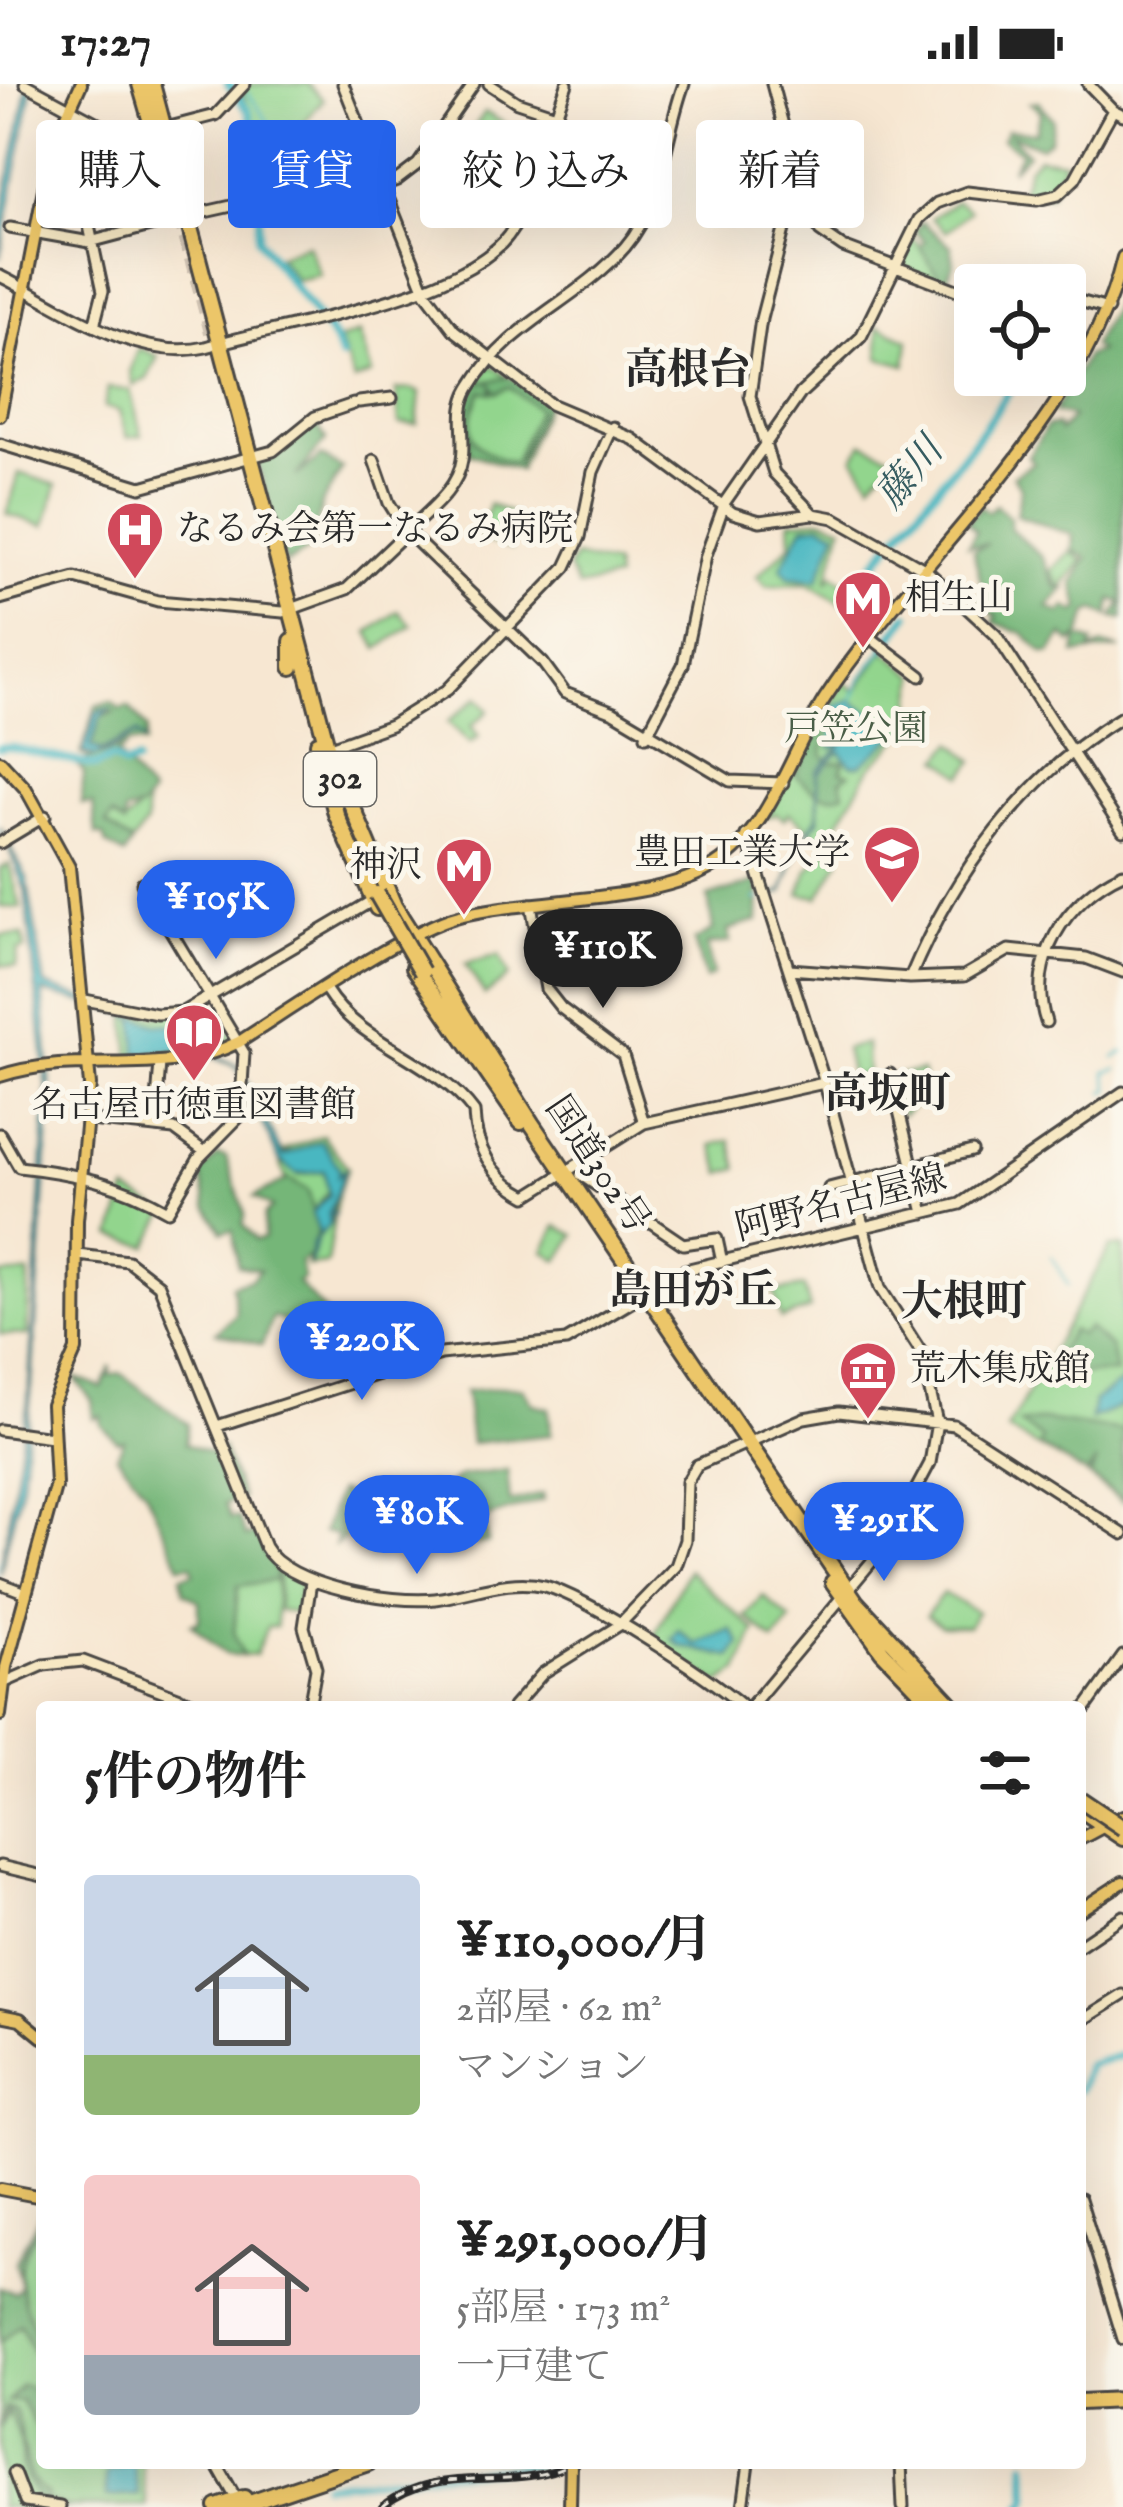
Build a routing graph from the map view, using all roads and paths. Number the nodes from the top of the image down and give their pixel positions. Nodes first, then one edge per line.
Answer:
1 (79, 84) edge
2 (343, 84) edge
3 (474, 84) edge
4 (489, 84) edge
5 (567, 84) edge
6 (684, 84) edge
7 (772, 84) edge
8 (1088, 84) edge
9 (28, 86) edge
10 (240, 91) edge
11 (66, 106) junction
12 (1118, 113) edge
13 (556, 115) junction
14 (92, 120) edge
15 (198, 120) edge
16 (357, 120) edge
17 (782, 120) edge
18 (396, 178) edge
19 (396, 218) edge
20 (10, 228) dead end
21 (90, 228) edge
22 (142, 228) edge
23 (181, 228) edge
24 (187, 228) edge
25 (786, 228) edge
26 (820, 228) edge
27 (34, 233) junction
28 (90, 242) junction
29 (1123, 257) edge
30 (895, 269) junction
31 (1123, 273) edge
32 (0, 276) edge
33 (23, 288) junction
34 (424, 288) junction
35 (954, 290) edge
36 (1086, 304) edge
37 (1107, 309) junction
38 (95, 322) junction
39 (216, 344) junction
40 (492, 359) junction
41 (392, 398) dead end
42 (0, 403) edge
43 (0, 416) edge
44 (613, 427) junction
45 (764, 442) junction
46 (0, 444) edge
47 (246, 459) junction
48 (374, 460) dead end
49 (724, 506) junction
50 (813, 514) junction
51 (407, 532) junction
52 (925, 569) junction
53 (0, 599) edge
54 (287, 612) junction
55 (508, 630) junction
56 (291, 637) junction
57 (872, 639) junction
58 (292, 667) dead end
59 (921, 676) dead end
60 (1123, 716) edge
61 (646, 736) junction
62 (333, 746) dead end
63 (1068, 750) junction
64 (0, 760) edge
65 (782, 782) junction
66 (44, 817) junction
67 (1123, 831) edge
68 (747, 836) junction
69 (3, 841) edge
70 (1123, 873) edge
71 (142, 883) dead end
72 (378, 893) junction
73 (532, 906) junction
74 (385, 921) junction
75 (407, 943) junction
76 (1048, 953) junction
77 (789, 969) junction
78 (1123, 972) edge
79 (425, 973) junction
80 (910, 978) junction
81 (327, 991) junction
82 (211, 997) junction
83 (84, 1003) junction
84 (436, 1004) junction
85 (1046, 1022) dead end
86 (240, 1044) junction
87 (160, 1066) junction
88 (90, 1068) junction
89 (890, 1074) dead end
90 (0, 1079) edge
91 (824, 1083) junction
92 (1123, 1092) edge
93 (90, 1120) junction
94 (644, 1123) junction
95 (155, 1126) junction
96 (0, 1134) edge
97 (972, 1151) dead end
98 (205, 1152) junction
99 (913, 1169) junction
100 (83, 1174) junction
101 (569, 1175) junction
102 (851, 1184) junction
103 (829, 1188) dead end
104 (924, 1213) junction
105 (863, 1227) junction
106 (78, 1255) junction
107 (722, 1262) junction
108 (643, 1294) junction
109 (937, 1422) junction
110 (217, 1426) junction
111 (0, 1430) edge
112 (52, 1437) junction
113 (744, 1443) junction
114 (1123, 1534) edge
115 (311, 1582) junction
116 (0, 1583) edge
117 (26, 1593) junction
118 (846, 1595) junction
119 (618, 1626) junction
120 (880, 1639) dead end
121 (1123, 1656) edge
122 (2, 1684) edge
123 (187, 1701) edge
124 (310, 1701) edge
125 (518, 1701) edge
126 (738, 1701) edge
127 (752, 1701) edge
128 (938, 1701) edge
129 (939, 1701) edge
130 (1086, 1708) edge
131 (0, 1714) edge
132 (1086, 1806) edge
133 (1119, 1827) edge
134 (1086, 1837) edge
135 (0, 1866) edge
136 (36, 1875) edge
137 (1123, 1884) edge
138 (1086, 1908) edge
139 (1123, 1916) edge
140 (1086, 1941) edge
141 (1123, 1995) edge
142 (0, 2015) edge
143 (1086, 2018) edge
144 (36, 2032) edge
145 (0, 2189) edge
146 (36, 2196) edge
147 (1086, 2219) edge
148 (1123, 2339) edge
149 (1123, 2397) edge
150 (1086, 2398) edge
151 (219, 2469) edge
152 (335, 2469) edge
153 (337, 2469) edge
154 (569, 2469) edge
155 (748, 2469) edge
156 (902, 2469) edge
157 (14, 2473) dead end
158 (271, 2503) edge
159 (240, 2505) edge
160 (60, 2507) edge
161 (217, 2507) edge
162 (568, 2507) edge
163 (743, 2507) edge
164 (903, 2507) edge

1 - 11 main road
2 - 16 street
3 - 18 street
4 - 13 street
5 - 13 street
6 - 40 street
7 - 17 street
8 - 12 street
9 - 11 street
10 - 15 street
11 - 14 street
11 - 27 main road
12 - 30 street
13 - 34 street
19 - 34 street
20 - 27 street
21 - 28 street
22 - 28 street
23 - 39 highway
24 - 39 highway
25 - 45 street
26 - 30 street
27 - 28 street
27 - 33 main road
28 - 38 street
29 - 37 main road
30 - 35 street
30 - 45 street
31 - 37 main road
32 - 33 street
33 - 38 street
33 - 42 main road
33 - 43 main road
34 - 39 street
34 - 40 street
36 - 37 street
37 - 52 main road
38 - 39 street
39 - 47 highway
39 - 47 highway, 国道302号 / 302
40 - 44 street
40 - 51 street
41 - 47 street
44 - 49 street
44 - 55 street
45 - 49 street
45 - 50 street
46 - 47 street
47 - 54 highway, 国道302号 / 302
47 - 54 highway, 国道302号 / 302
48 - 51 street
49 - 50 street
49 - 61 street
50 - 52 street
51 - 54 street
51 - 55 street
52 - 57 main road
52 - 63 street
53 - 54 street
54 - 56 highway, 国道302号 / 302
54 - 72 highway, 国道302号 / 302
55 - 61 street
55 - 62 street
56 - 58 highway
56 - 74 highway, 国道302号 / 302
57 - 59 street
57 - 65 main road
60 - 63 street
61 - 65 street
63 - 67 street
63 - 80 street
64 - 66 main road
65 - 68 main road
66 - 69 street
66 - 83 main road
68 - 73 main road
68 - 77 street
70 - 76 street
71 - 82 street
72 - 74 highway
72 - 75 highway, 国道302号 / 302
72 - 79 highway, bridge
72 - 82 street
73 - 75 main road
73 - 94 street
74 - 75 highway, 国道302号 / 302
75 - 79 highway, 国道302号 / 302
75 - 81 main road
76 - 78 street
76 - 80 street
76 - 85 street
77 - 80 street
77 - 91 street
79 - 84 highway, 国道302号 / 302
79 - 84 highway
79 - 101 highway, 国道302号 / 302
81 - 86 main road
81 - 101 street
82 - 83 street
82 - 86 street
83 - 88 main road
84 - 101 highway, 国道302号 / 302
86 - 87 main road
86 - 98 street
87 - 88 main road
87 - 95 street
88 - 90 main road
88 - 93 main road
88 - 100 main road
89 - 99 street
91 - 94 street
91 - 102 street
92 - 104 street, 阿野名古屋線
93 - 95 street
93 - 100 main road
94 - 101 street
95 - 98 street
96 - 100 street
97 - 99 street
98 - 100 street
99 - 102 street
99 - 104 street
100 - 106 main road
101 - 107 street, 阿野名古屋線
101 - 108 highway, 国道302号 / 302
101 - 108 highway, 国道302号 / 302
102 - 103 street
102 - 105 street
104 - 105 street, 阿野名古屋線
105 - 107 street, 阿野名古屋線
105 - 109 street
106 - 110 street
106 - 112 main road
107 - 108 street
108 - 110 street
108 - 113 highway, 国道302号 / 302
109 - 113 street
109 - 114 street
109 - 118 street
110 - 115 street
111 - 112 street
112 - 117 main road
113 - 118 highway, 国道302号 / 302
113 - 119 street
115 - 119 street
115 - 124 street
116 - 117 street
117 - 122 main road
118 - 127 street
118 - 128 highway, 国道302号 / 302
119 - 125 street
119 - 126 street
120 - 129 highway
121 - 130 street
122 - 123 street
122 - 131 main road
132 - 133 highway, bridge
133 - 134 main road
135 - 136 street
137 - 138 main road
139 - 140 street
141 - 143 street
142 - 144 main road
145 - 146 main road
147 - 148 street
149 - 150 highway
151 - 159 street
152 - 159 highway
153 - 158 highway
154 - 162 main road, bridge
155 - 163 street
156 - 164 street
157 - 160 street
158 - 159 highway
159 - 161 highway

